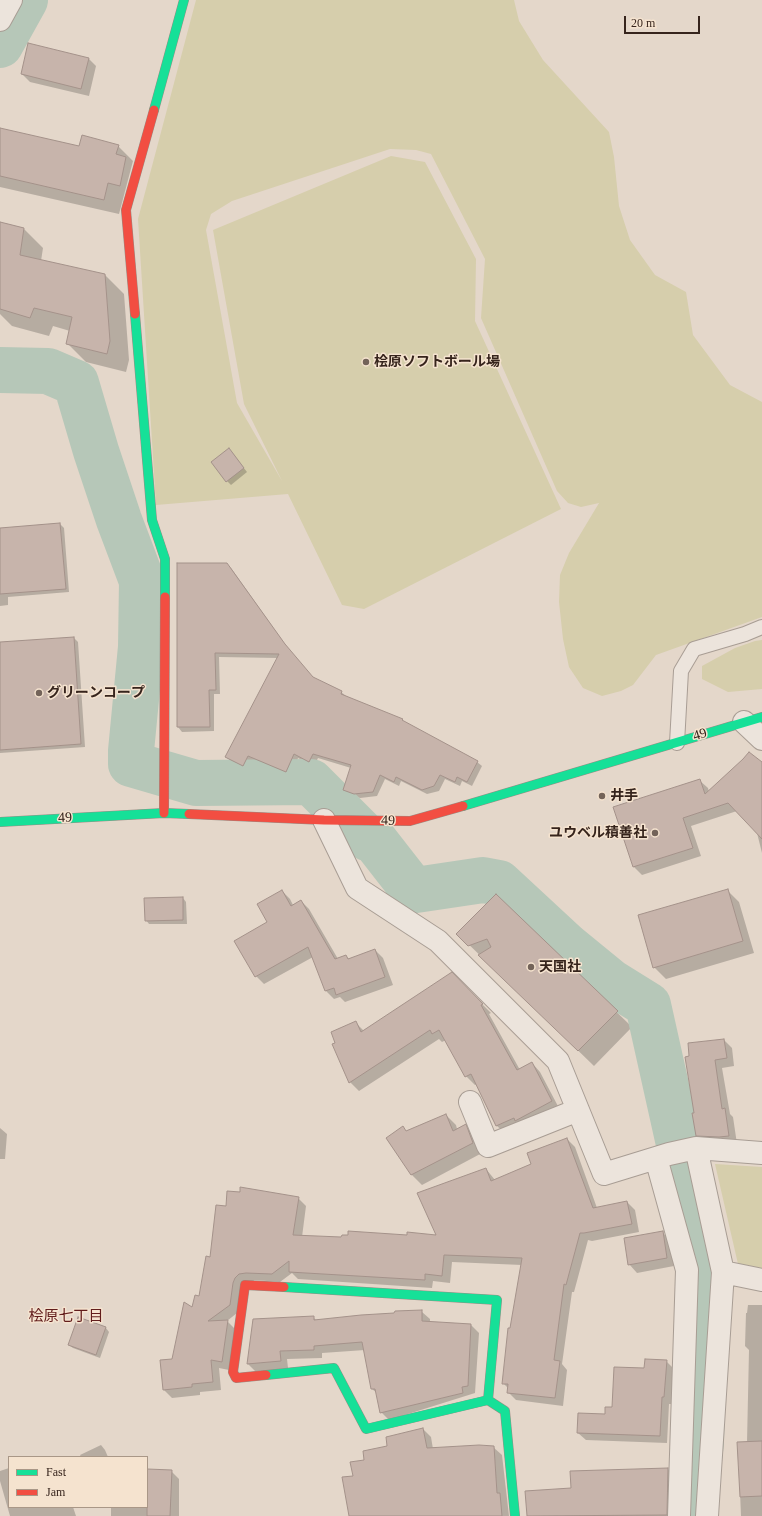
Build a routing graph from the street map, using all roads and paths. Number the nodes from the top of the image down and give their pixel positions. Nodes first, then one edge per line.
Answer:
1 (10, 0) edge
2 (184, 0) edge
3 (0, 20) edge
4 (762, 627) edge
5 (762, 631) edge
6 (745, 634) junction
7 (753, 719) edge
8 (762, 739) edge
9 (677, 742) junction
10 (164, 813) junction
11 (327, 820) junction
12 (0, 822) edge
13 (470, 1102) dead end
14 (578, 1110) junction
15 (696, 1148) junction
16 (762, 1153) edge
17 (662, 1156) junction
18 (723, 1272) junction
19 (762, 1280) edge
20 (488, 1400) junction
21 (515, 1516) edge
22 (679, 1516) edge
23 (707, 1516) edge

1 - 3 street
2 - 10 street
4 - 6 lane
5 - 6 lane
6 - 9 lane
7 - 8 street
7 - 9 street, 49 / 49
9 - 11 street, 49 / 49
10 - 11 street, 49 / 49
10 - 12 street, 49 / 49
11 - 14 street
13 - 14 street
14 - 17 street
15 - 16 street
15 - 17 street
15 - 18 street
17 - 22 street
18 - 19 street
18 - 23 street
20 - 20 street
20 - 21 street

